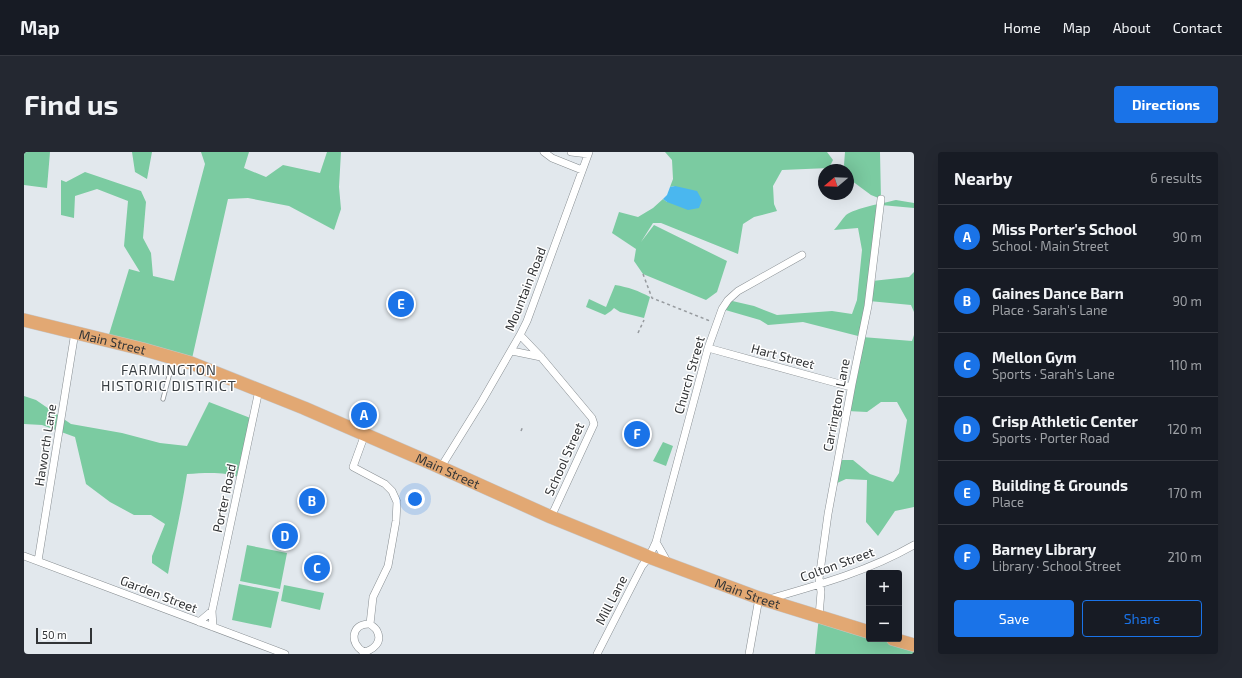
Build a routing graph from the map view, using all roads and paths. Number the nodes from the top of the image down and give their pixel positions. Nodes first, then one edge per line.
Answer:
1 (546, 152) edge
2 (571, 152) edge
3 (588, 153) edge
4 (582, 170) junction
5 (881, 198) dead end
6 (802, 255) dead end
7 (643, 274) dead end
8 (24, 320) edge
9 (644, 320) dead end
10 (712, 322) dead end
11 (75, 332) junction
12 (638, 333) dead end
13 (520, 335) junction
14 (708, 348) junction
15 (512, 350) junction
16 (541, 357) junction
17 (173, 358) junction
18 (851, 387) junction
19 (259, 390) junction
20 (163, 399) dead end
21 (523, 426) dead end
22 (521, 431) dead end
23 (365, 434) junction
24 (441, 467) junction
25 (551, 517) junction
26 (656, 542) junction
27 (914, 545) edge
28 (24, 556) edge
29 (649, 557) junction
30 (38, 561) junction
31 (670, 565) junction
32 (820, 584) junction
33 (763, 599) junction
34 (212, 611) junction
35 (819, 616) junction
36 (199, 622) junction
37 (370, 624) junction
38 (213, 627) junction
39 (866, 631) edge
40 (902, 642) edge
41 (914, 645) edge
42 (364, 653) edge
43 (285, 654) edge
44 (597, 654) edge
45 (750, 654) edge

1 - 4 street
2 - 3 street
3 - 4 street, Mountain Road
4 - 13 street, Mountain Road
5 - 18 street, Carrington Lane
6 - 14 street, Church Street
7 - 10 path
8 - 11 highway, Main Street
9 - 12 path
11 - 17 highway, Main Street
11 - 30 street, Haworth Lane
13 - 15 street, Mountain Road
13 - 16 street, School Street
14 - 18 street, Hart Street
14 - 26 street, Church Street
15 - 16 street
15 - 24 street, Mountain Road
16 - 25 street, School Street
17 - 19 highway, Main Street
17 - 20 lane
18 - 32 street, Carrington Lane
19 - 23 highway, Main Street
19 - 34 street, Porter Road
21 - 22 path
23 - 24 highway, Main Street
23 - 37 street
24 - 25 highway, Main Street
25 - 29 highway, Main Street
26 - 29 street, Church Street
26 - 31 street
27 - 32 street, Colton Street
28 - 30 street, Garden Street
29 - 31 highway, Main Street
29 - 44 street, Mill Lane
30 - 36 street, Garden Street
31 - 33 highway, Main Street
32 - 33 street, Colton Street
32 - 35 street, Carrington Lane
33 - 35 highway, Main Street
33 - 45 street
34 - 36 street
34 - 38 street, Porter Road
35 - 39 highway, Main Street
36 - 38 street, Garden Street
37 - 42 street
37 - 42 street
38 - 43 street, Garden Street
40 - 41 highway

